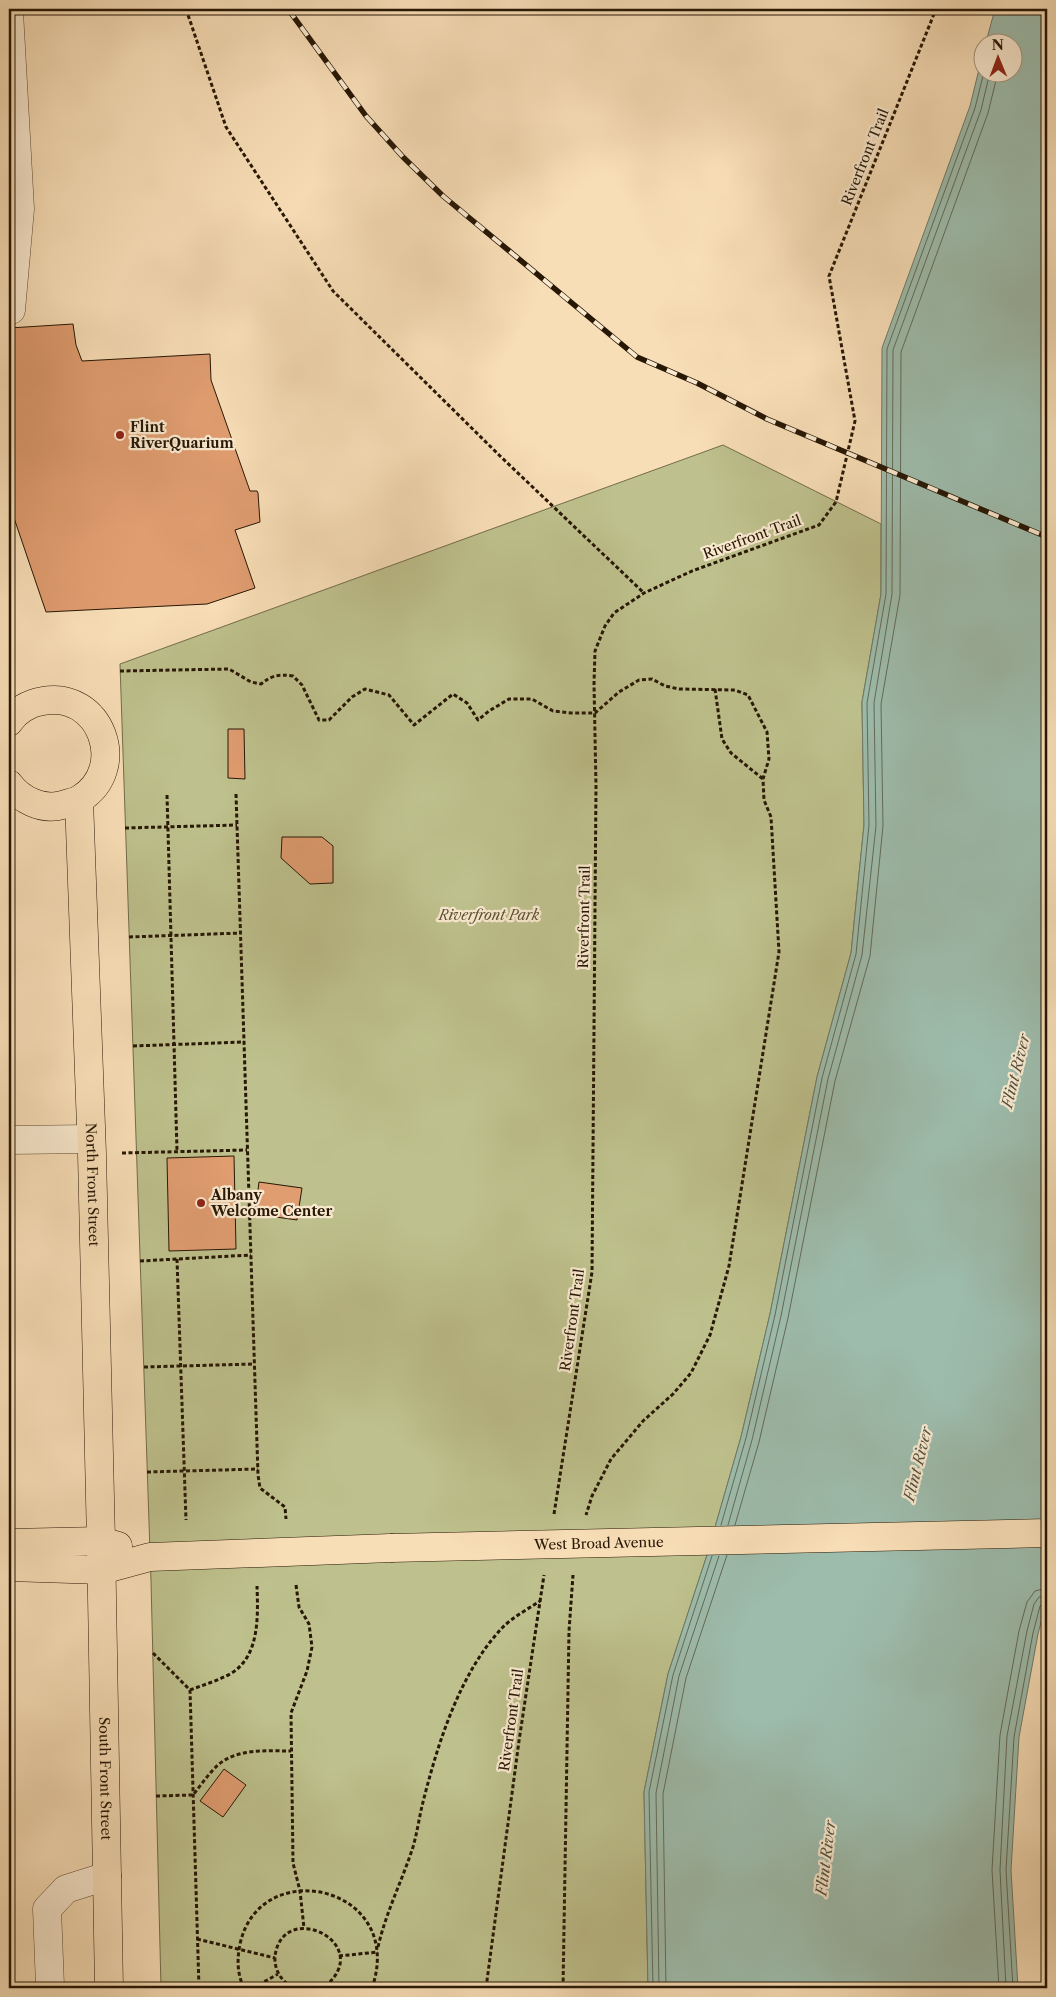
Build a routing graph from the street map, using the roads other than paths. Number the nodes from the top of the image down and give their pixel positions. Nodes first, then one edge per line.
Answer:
1 (9, 12) edge
2 (11, 310) dead end
3 (21, 705) edge
4 (9, 722) edge
5 (9, 784) edge
6 (79, 800) junction
7 (9, 1140) edge
8 (91, 1146) junction
9 (1047, 1533) edge
10 (101, 1541) junction
11 (9, 1543) edge
12 (150, 1557) junction
13 (9, 1567) edge
14 (102, 1570) junction
15 (107, 1876) junction
16 (50, 1986) dead end
17 (109, 1988) edge

1 - 2 street
3 - 4 main road
3 - 6 main road
5 - 6 main road
6 - 8 main road, North Front Street
7 - 8 street
8 - 10 main road, North Front Street
9 - 12 main road, West Broad Avenue, bridge
10 - 11 main road, West Broad Avenue
10 - 12 main road, West Broad Avenue
10 - 14 main road, North Front Street
12 - 14 main road, West Broad Avenue
13 - 14 main road, West Broad Avenue
14 - 15 main road, South Front Street
15 - 16 street
15 - 17 main road, South Front Street

